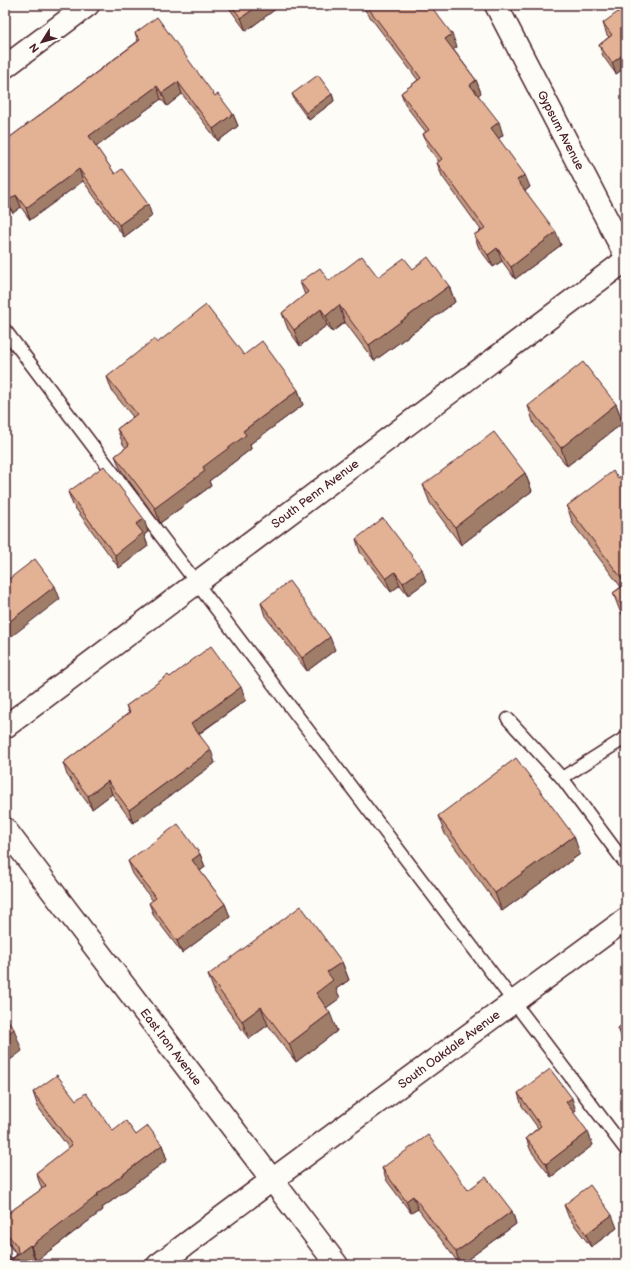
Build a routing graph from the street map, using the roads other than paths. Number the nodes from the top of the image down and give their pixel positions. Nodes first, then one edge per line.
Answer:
1 (88, 5) edge
2 (496, 5) edge
3 (5, 67) edge
4 (626, 256) edge
5 (626, 260) edge
6 (5, 330) edge
7 (197, 583) junction
8 (508, 720) dead end
9 (5, 727) edge
10 (626, 739) edge
11 (562, 778) junction
12 (5, 829) edge
13 (626, 864) edge
14 (626, 919) edge
15 (514, 1002) junction
16 (626, 1150) edge
17 (272, 1180) junction
18 (5, 1250) edge
19 (16, 1265) edge
20 (158, 1265) edge
21 (337, 1265) edge

1 - 3 street
2 - 4 street, Gypsum Avenue
5 - 7 street, South Penn Avenue
6 - 7 lane
7 - 9 street, South Penn Avenue
7 - 15 lane
8 - 11 lane
10 - 11 lane
11 - 13 lane
12 - 17 street, East Iron Avenue
14 - 15 street, South Oakdale Avenue
15 - 16 lane
15 - 17 street, South Oakdale Avenue
17 - 20 street, South Oakdale Avenue
17 - 21 street, East Iron Avenue
18 - 19 lane

